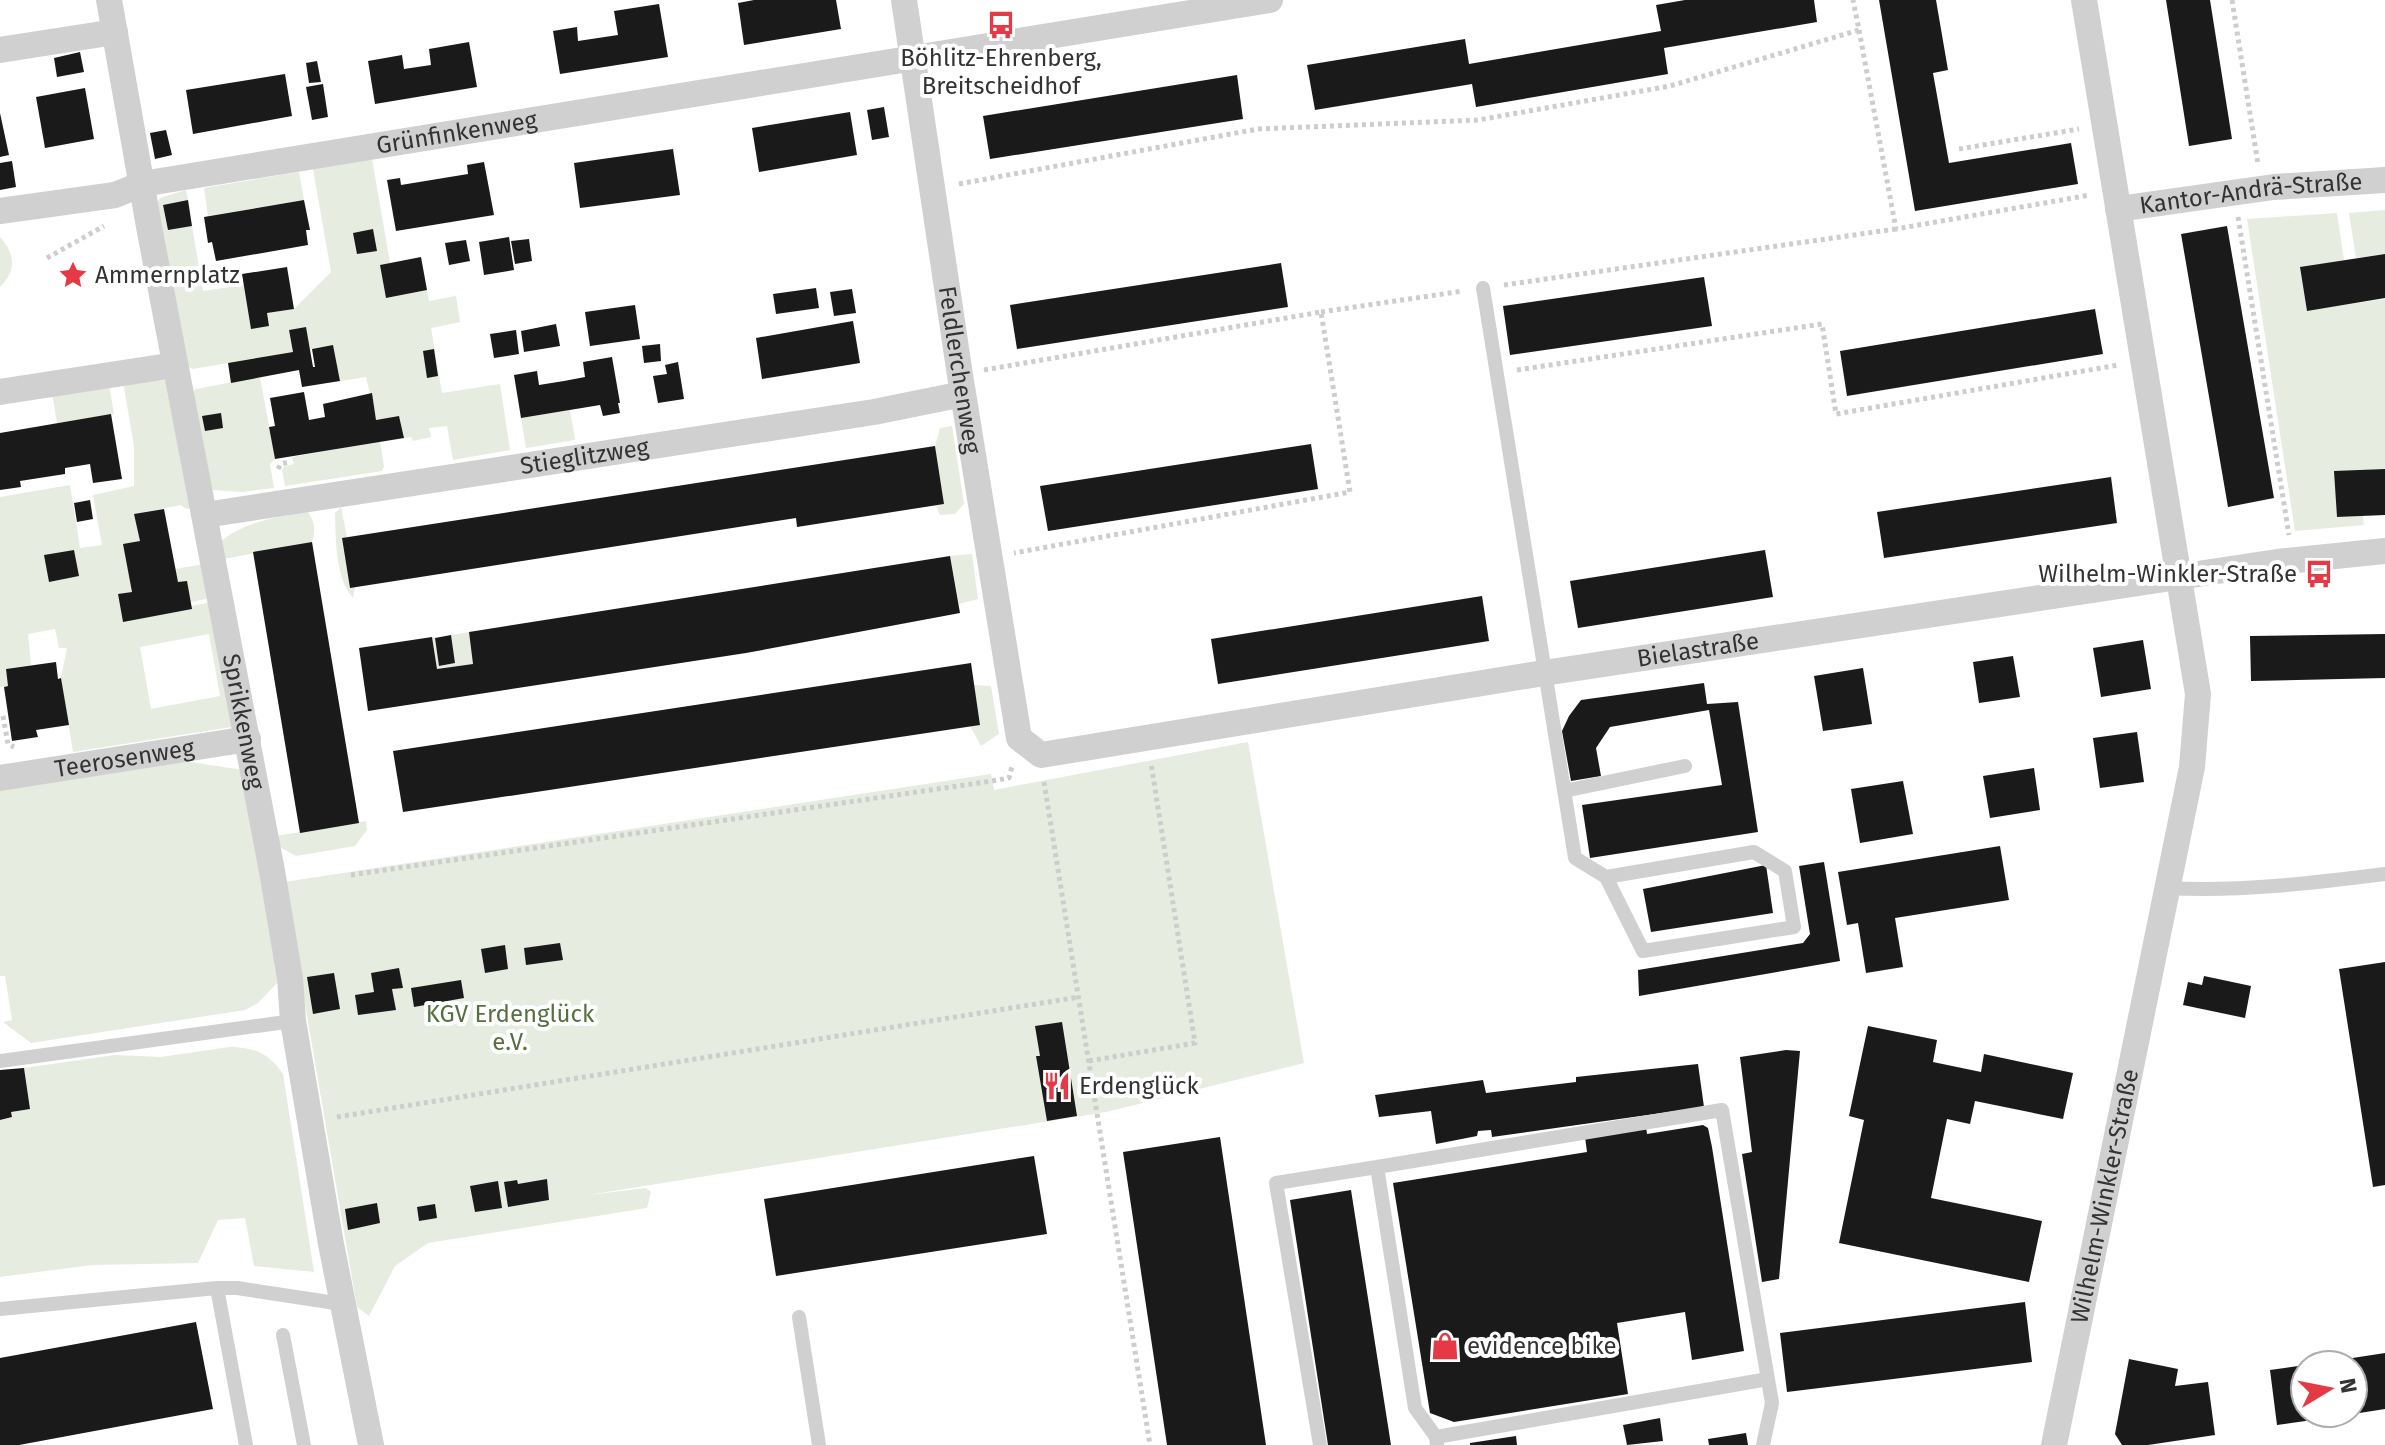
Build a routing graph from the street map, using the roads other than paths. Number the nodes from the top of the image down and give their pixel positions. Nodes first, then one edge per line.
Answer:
1 (109, 0) edge
2 (904, 0) edge
3 (1270, 0) edge
4 (2084, 0) edge
5 (115, 32) junction
6 (0, 50) edge
7 (913, 57) junction
8 (2385, 180) edge
9 (142, 184) junction
10 (2116, 200) junction
11 (0, 211) edge
12 (1483, 288) road end
13 (175, 365) junction
14 (962, 384) junction
15 (0, 392) edge
16 (205, 515) junction
17 (2385, 551) edge
18 (2178, 579) junction
19 (1544, 673) junction
20 (248, 739) junction
21 (1041, 755) joint
22 (1685, 766) dead end
23 (0, 778) edge
24 (1564, 791) junction
25 (2385, 874) edge
26 (1606, 877) junction
27 (2167, 888) junction
28 (293, 1021) junction
29 (0, 1061) edge
30 (1377, 1167) junction
31 (217, 1288) junction
32 (342, 1304) junction
33 (0, 1309) edge
34 (799, 1317) dead end
35 (283, 1335) dead end
36 (1768, 1379) junction
37 (1437, 1441) edge
38 (246, 1445) edge
39 (304, 1445) edge
40 (371, 1445) edge
41 (819, 1445) edge
42 (1320, 1445) edge
43 (1763, 1445) edge
44 (2054, 1445) edge

1 - 5 street, Sprikkenweg
2 - 7 street, Feldlerchenweg
3 - 7 street, Grünfinkenweg
4 - 10 street, Wilhelm-Winkler-Straße
5 - 6 street
5 - 9 street, Sprikkenweg
7 - 9 street, Grünfinkenweg
7 - 14 street, Feldlerchenweg
8 - 10 street, Kantor-Andrä-Straße
9 - 11 street, Grünfinkenweg
9 - 13 street, Sprikkenweg
10 - 18 street, Wilhelm-Winkler-Straße
12 - 19 lane
13 - 15 street
13 - 16 street, Sprikkenweg
14 - 16 street, Stieglitzweg
14 - 21 street, Feldlerchenweg
16 - 20 street, Sprikkenweg
17 - 18 street, Bielastraße
18 - 19 street, Bielastraße
18 - 27 street, Wilhelm-Winkler-Straße
19 - 21 street, Bielastraße
19 - 24 lane
20 - 23 street, Teerosenweg
20 - 28 street, Sprikkenweg
22 - 24 lane
24 - 26 lane
25 - 27 lane
26 - 26 lane
27 - 44 street, Wilhelm-Winkler-Straße
28 - 29 lane
28 - 32 street, Sprikkenweg
30 - 36 lane
30 - 37 lane
30 - 42 lane
31 - 32 lane
31 - 33 lane
31 - 38 lane
32 - 40 street, Sprikkenweg
34 - 41 lane
35 - 39 lane
36 - 37 lane
36 - 43 lane

